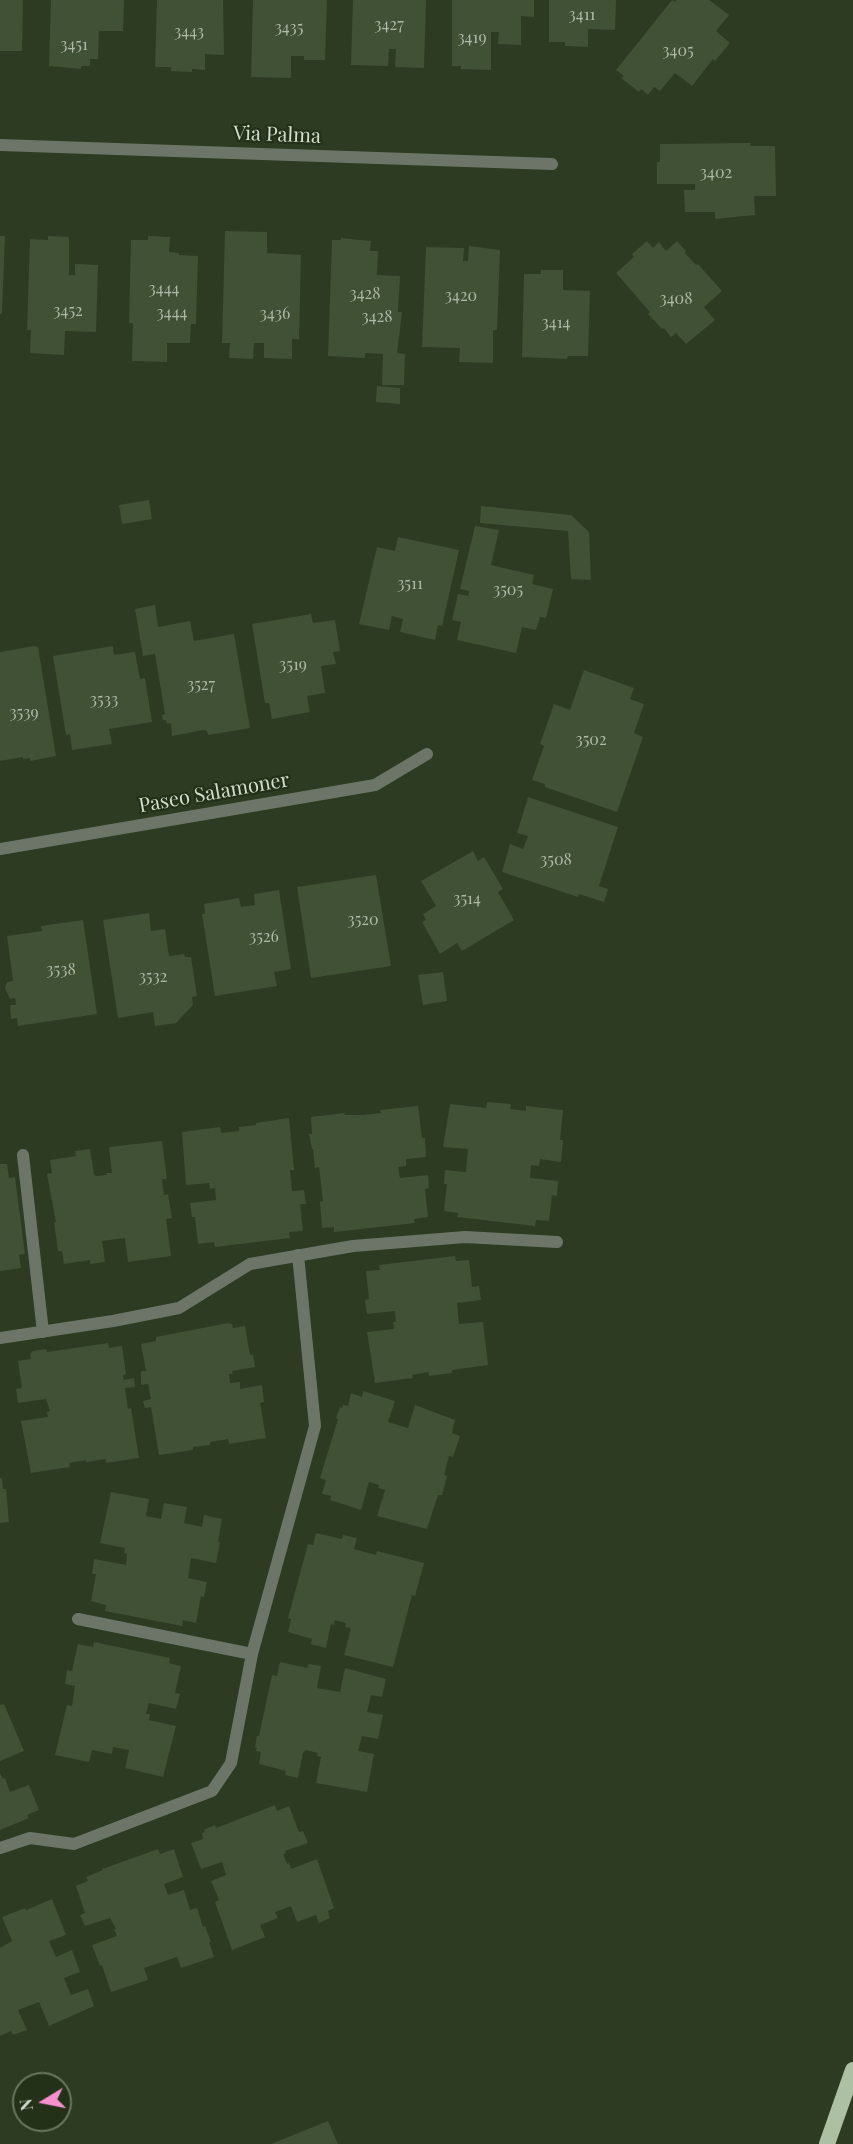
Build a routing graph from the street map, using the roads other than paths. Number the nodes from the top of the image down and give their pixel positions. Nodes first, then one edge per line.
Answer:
1 (0, 145) edge
2 (552, 165) dead end
3 (427, 754) dead end
4 (0, 849) edge
5 (23, 1155) dead end
6 (557, 1242) dead end
7 (298, 1255) junction
8 (43, 1332) junction
9 (0, 1338) edge
10 (78, 1619) dead end
11 (252, 1654) junction
12 (0, 1848) edge
13 (853, 2070) edge
14 (827, 2144) edge

1 - 2 street, Via Palma
3 - 4 street, Paseo Salamoner
5 - 8 street
6 - 7 street
7 - 8 street
7 - 11 street
8 - 9 street
10 - 11 street
11 - 12 street
13 - 14 highway

